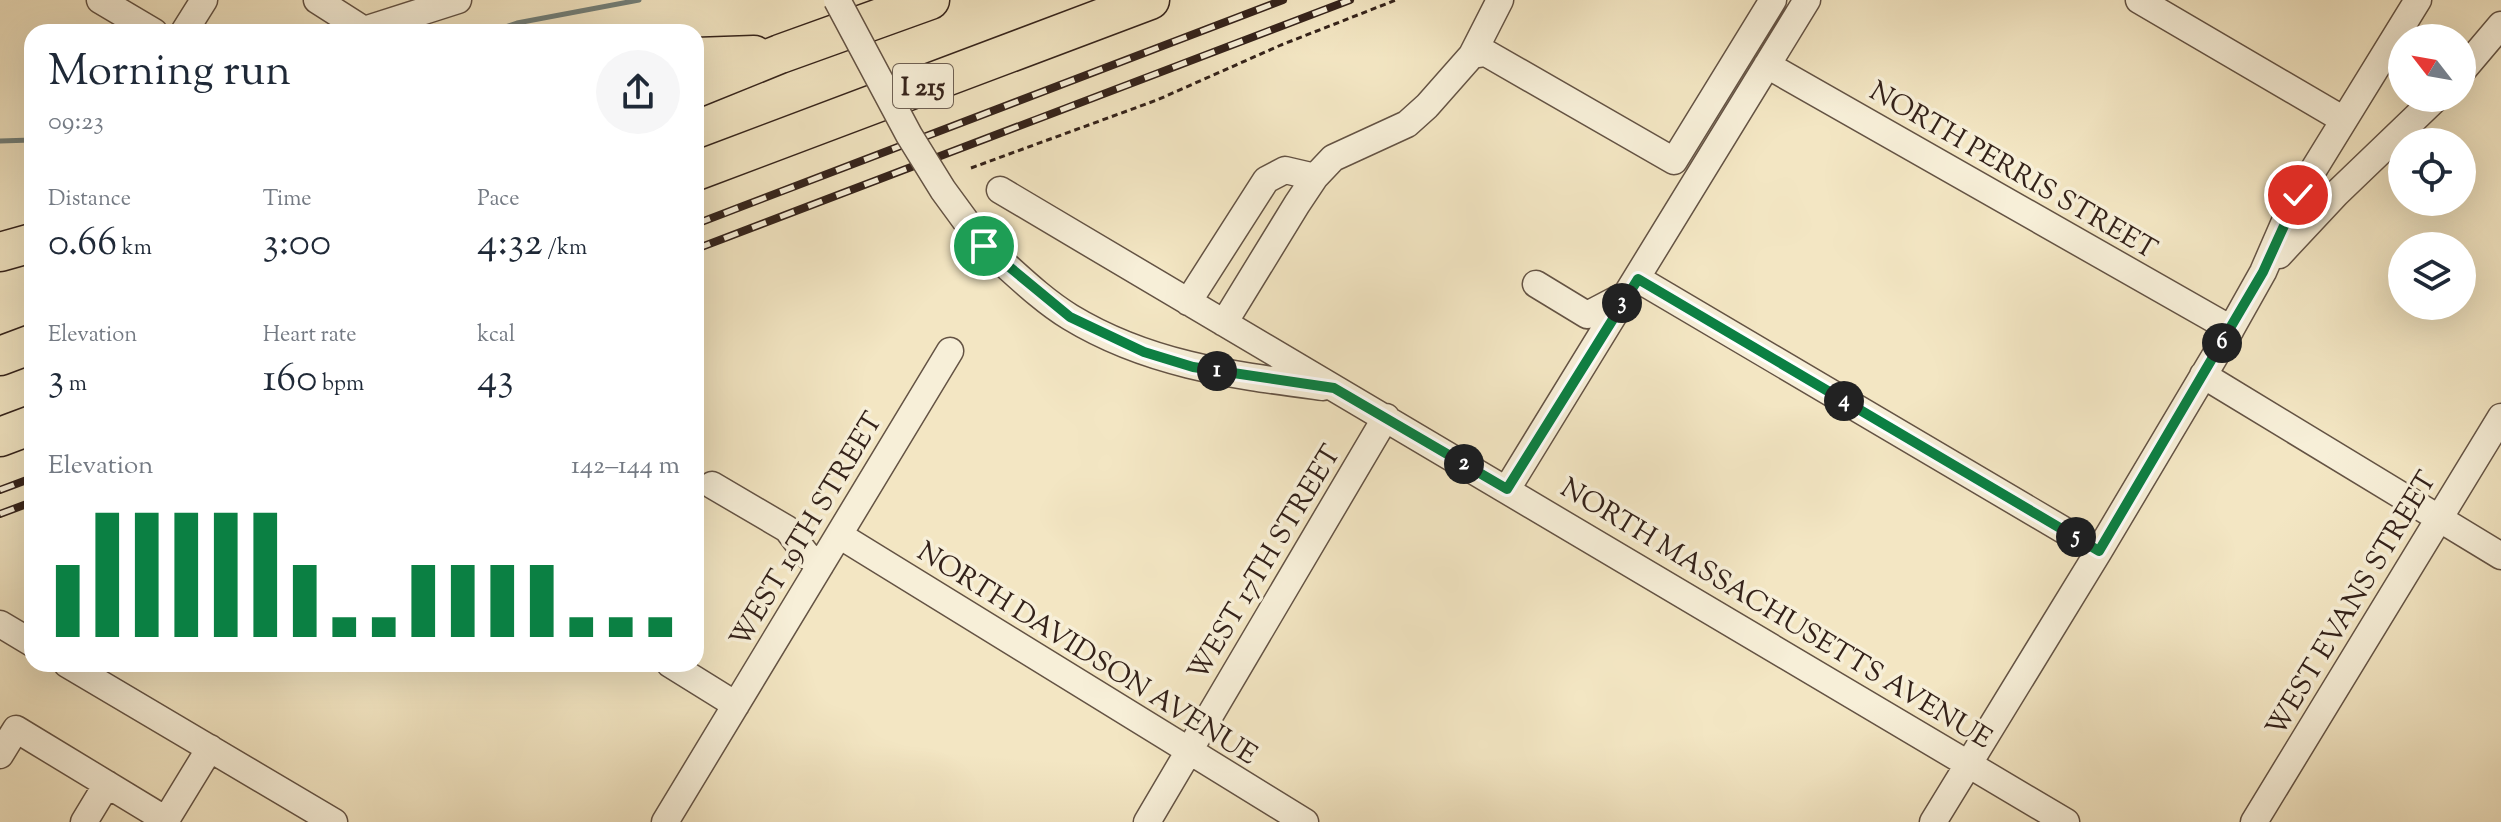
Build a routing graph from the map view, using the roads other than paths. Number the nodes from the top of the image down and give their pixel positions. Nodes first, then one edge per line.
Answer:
1 (100, 0) edge
2 (204, 0) edge
3 (317, 0) edge
4 (458, 0) edge
5 (837, 0) edge
6 (930, 0) edge
7 (1150, 0) edge
8 (1500, 0) edge
9 (1773, 0) edge
10 (1807, 0) edge
11 (2139, 0) edge
12 (2418, 0) edge
13 (140, 24) edge
14 (189, 24) edge
15 (351, 24) edge
16 (383, 24) edge
17 (2501, 25) edge
18 (780, 54) junction
19 (2476, 54) edge
20 (1472, 55) junction
21 (704, 57) edge
22 (1767, 65) junction
23 (704, 85) edge
24 (2421, 112) edge
25 (2344, 120) junction
26 (704, 168) edge
27 (1315, 177) junction
28 (1000, 190) dead end
29 (24, 245) edge
30 (0, 252) edge
31 (2263, 272) junction
32 (1536, 284) dead end
33 (1633, 286) junction
34 (1188, 302) junction
35 (1224, 323) junction
36 (2231, 329) junction
37 (24, 347) edge
38 (950, 351) dead end
39 (0, 356) edge
40 (2203, 375) junction
41 (1334, 388) junction
42 (1386, 417) junction
43 (2501, 417) edge
44 (24, 428) edge
45 (0, 437) edge
46 (712, 485) dead end
47 (1507, 489) junction
48 (2438, 519) junction
49 (839, 535) junction
50 (2099, 551) junction
51 (2501, 556) edge
52 (820, 566) junction
53 (0, 624) edge
54 (24, 638) edge
55 (81, 672) edge
56 (683, 672) edge
57 (736, 705) junction
58 (210, 748) junction
59 (1188, 752) junction
60 (0, 755) edge
61 (1968, 762) junction
62 (107, 784) junction
63 (165, 821) edge
64 (84, 822) edge
65 (334, 822) edge
66 (665, 822) edge
67 (1147, 822) edge
68 (1305, 822) edge
69 (1933, 822) edge
70 (2066, 822) edge
71 (2254, 822) edge

1 - 13 street
2 - 14 street
3 - 15 street
4 - 16 street
5 - 41 street, bridge
6 - 18 highway
7 - 26 highway, I 215
8 - 20 street
9 - 20 street
10 - 22 street
11 - 25 street
12 - 25 street
17 - 19 street
18 - 21 highway
18 - 23 highway
20 - 27 street
22 - 33 street
22 - 36 street, NORTH PERRIS STREET
24 - 31 street
25 - 31 street
27 - 34 street
27 - 35 street
28 - 34 street, NORTH MASSACHUSETTS AVENUE
29 - 30 highway
31 - 36 street
32 - 33 street
33 - 47 street
33 - 50 street
34 - 35 street, NORTH MASSACHUSETTS AVENUE
35 - 41 street, NORTH MASSACHUSETTS AVENUE
36 - 40 street
37 - 39 highway
38 - 49 street, WEST 19TH STREET
40 - 48 street
40 - 50 street
41 - 42 street, NORTH MASSACHUSETTS AVENUE
42 - 47 street, NORTH MASSACHUSETTS AVENUE
42 - 59 street, WEST 17TH STREET
43 - 48 street, WEST EVANS STREET
44 - 45 highway
46 - 52 street
47 - 61 street, NORTH MASSACHUSETTS AVENUE
48 - 51 street
48 - 71 street, WEST EVANS STREET
49 - 52 street, WEST 19TH STREET
49 - 59 street, NORTH DAVIDSON AVENUE
50 - 61 street
52 - 57 street, WEST 19TH STREET
53 - 54 street
55 - 58 street
56 - 57 street
57 - 66 street, WEST 19TH STREET
58 - 63 street
58 - 65 street
59 - 67 street, WEST 17TH STREET
59 - 68 street, NORTH DAVIDSON AVENUE
60 - 62 street
61 - 69 street
61 - 70 street, NORTH MASSACHUSETTS AVENUE
62 - 63 street
62 - 64 street

